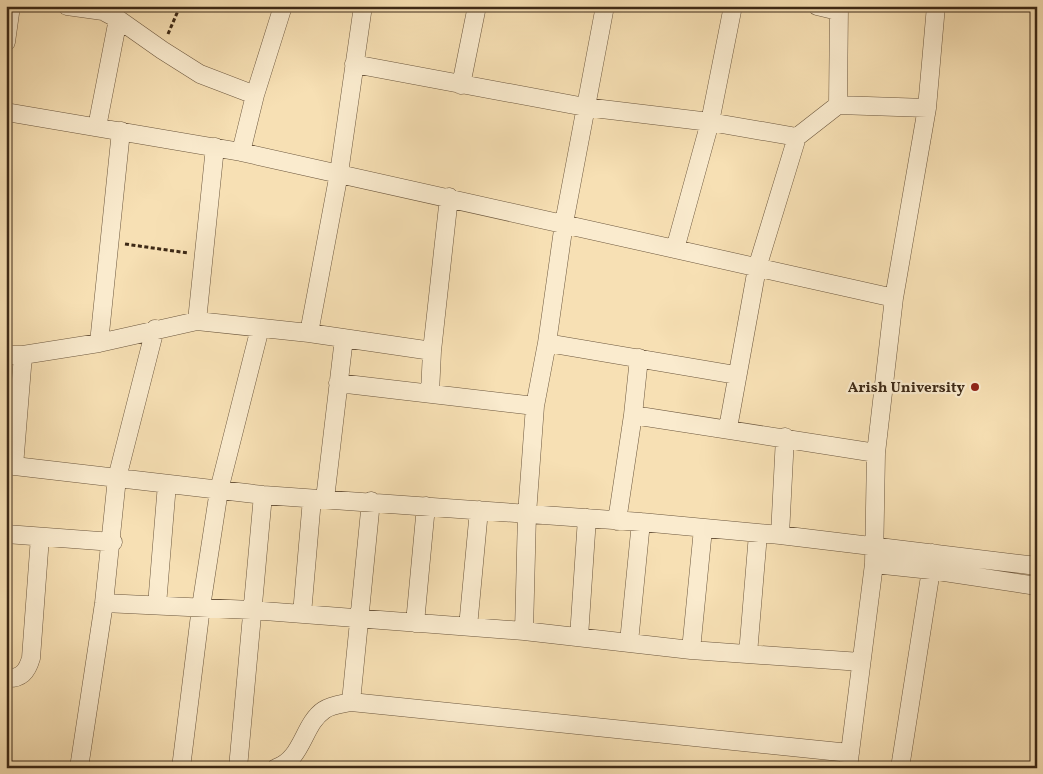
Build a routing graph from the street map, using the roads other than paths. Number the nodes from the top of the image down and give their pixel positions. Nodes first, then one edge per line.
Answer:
1 (11, 6) edge
2 (67, 6) edge
3 (282, 6) edge
4 (364, 6) edge
5 (477, 6) edge
6 (605, 6) edge
7 (733, 6) edge
8 (817, 6) edge
9 (936, 6) edge
10 (839, 9) edge
11 (108, 12) edge
12 (7, 34) edge
13 (354, 64) junction
14 (461, 85) junction
15 (255, 95) junction
16 (838, 105) junction
17 (585, 106) junction
18 (927, 108) junction
19 (6, 112) edge
20 (710, 122) junction
21 (97, 127) junction
22 (120, 131) junction
23 (797, 137) junction
24 (215, 147) junction
25 (241, 152) junction
26 (339, 173) junction
27 (449, 197) junction
28 (564, 223) junction
29 (676, 249) junction
30 (757, 268) junction
31 (894, 298) junction
32 (197, 321) junction
33 (260, 328) junction
34 (156, 330) junction
35 (309, 333) junction
36 (344, 338) junction
37 (99, 343) junction
38 (547, 343) junction
39 (432, 351) junction
40 (15, 355) edge
41 (639, 358) junction
42 (736, 375) junction
43 (338, 383) junction
44 (430, 393) junction
45 (535, 406) junction
46 (633, 415) junction
47 (728, 428) junction
48 (785, 437) junction
49 (876, 453) junction
50 (10, 466) edge
51 (118, 478) junction
52 (167, 484) junction
53 (219, 490) junction
54 (263, 495) junction
55 (318, 499) junction
56 (372, 502) junction
57 (426, 506) junction
58 (479, 510) junction
59 (527, 514) junction
60 (587, 518) junction
61 (618, 521) junction
62 (641, 522) junction
63 (703, 529) junction
64 (6, 534) edge
65 (758, 534) junction
66 (780, 535) junction
67 (40, 537) junction
68 (113, 542) junction
69 (874, 556) junction
70 (932, 561) junction
71 (1037, 566) edge
72 (1037, 586) edge
73 (104, 602) junction
74 (157, 605) junction
75 (201, 607) junction
76 (251, 610) junction
77 (302, 614) junction
78 (358, 619) junction
79 (415, 623) junction
80 (468, 627) junction
81 (524, 631) junction
82 (579, 637) junction
83 (628, 642) junction
84 (691, 650) junction
85 (748, 654) junction
86 (861, 662) junction
87 (6, 678) edge
88 (351, 702) junction
89 (849, 760) edge
90 (79, 768) edge
91 (181, 768) edge
92 (238, 768) edge
93 (276, 768) edge
94 (900, 768) edge

1 - 12 street
2 - 11 street
3 - 15 street
4 - 13 street
5 - 14 street
6 - 17 street
7 - 20 street
8 - 10 street
9 - 18 street
10 - 16 street
11 - 15 street
11 - 21 street
13 - 14 street
13 - 26 street
14 - 17 street
15 - 25 street
16 - 18 street
16 - 23 street
17 - 20 street
17 - 28 street
18 - 31 street
19 - 21 street
20 - 23 street
20 - 29 street
21 - 22 street
22 - 24 street
22 - 37 street
23 - 30 street
24 - 25 street
24 - 32 street
25 - 26 street
26 - 27 street
26 - 35 street
27 - 28 street
27 - 39 street
28 - 29 street
28 - 38 street
29 - 30 street
30 - 31 street
30 - 42 street
31 - 49 street
32 - 33 street
32 - 34 street
33 - 35 street
33 - 53 street
34 - 37 street
34 - 51 street
35 - 36 street
36 - 39 street
36 - 43 street
37 - 40 street
38 - 41 street
38 - 45 street
39 - 44 street
40 - 50 street
41 - 42 street
41 - 46 street
42 - 47 street
43 - 44 street
43 - 55 street
44 - 45 street
45 - 59 street
46 - 47 street
46 - 61 street
47 - 48 street
48 - 49 street
48 - 66 street
49 - 69 street
50 - 51 street
51 - 52 street
51 - 68 street
52 - 53 street
52 - 74 street
53 - 54 street
53 - 75 street
54 - 55 street
54 - 76 street
55 - 56 street
55 - 77 street
56 - 57 street
56 - 78 street
57 - 58 street
57 - 79 street
58 - 59 street
58 - 80 street
59 - 60 street
59 - 81 street
60 - 61 street
60 - 82 street
61 - 62 street
62 - 63 street
62 - 83 street
63 - 65 street
63 - 84 street
64 - 67 street
65 - 66 street
65 - 85 street
66 - 69 street
67 - 68 street
67 - 87 street
68 - 73 street
69 - 70 street
69 - 86 street
70 - 71 street
70 - 72 street
70 - 94 street
73 - 74 street
73 - 90 street
74 - 75 street
75 - 76 street
75 - 91 street
76 - 77 street
76 - 92 street
77 - 78 street
78 - 79 street
78 - 88 street
79 - 80 street
80 - 81 street
81 - 82 street
82 - 83 street
83 - 84 street
84 - 85 street
85 - 86 street
86 - 89 street
88 - 89 street
88 - 93 street

